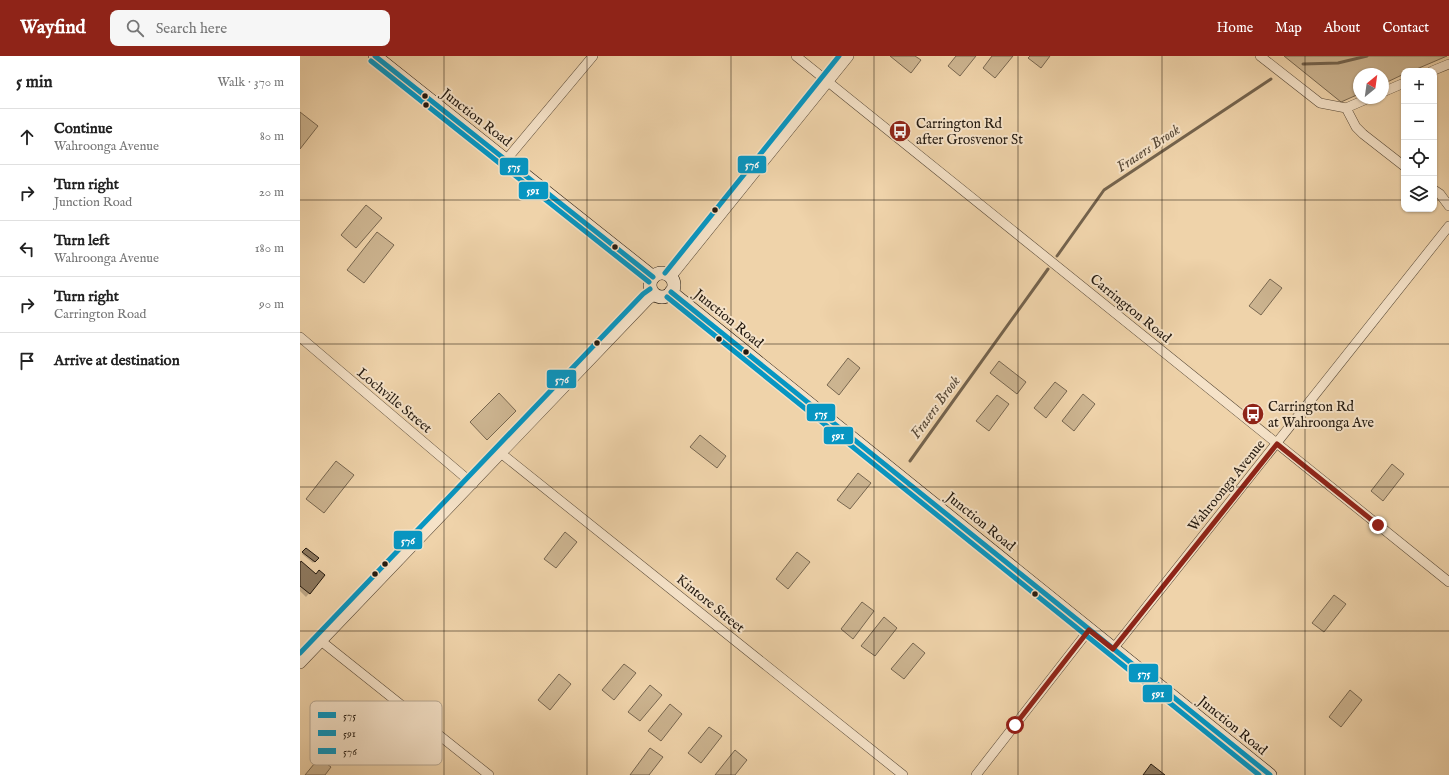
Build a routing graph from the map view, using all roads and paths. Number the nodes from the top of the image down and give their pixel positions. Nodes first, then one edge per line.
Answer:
1 (375, 56) edge
2 (593, 56) edge
3 (796, 56) edge
4 (848, 56) edge
5 (1260, 56) edge
6 (1449, 64) edge
7 (1437, 69) edge
8 (828, 82) junction
9 (1401, 84) edge
10 (1389, 89) edge
11 (1355, 104) edge
12 (1346, 108) junction
13 (506, 160) junction
14 (1401, 164) edge
15 (1437, 192) edge
16 (1449, 206) edge
17 (1449, 226) edge
18 (653, 277) junction
19 (670, 277) junction
20 (671, 292) junction
21 (654, 295) junction
22 (300, 337) edge
23 (1277, 444) junction
24 (502, 454) junction
25 (472, 484) junction
26 (1449, 582) edge
27 (1089, 630) junction
28 (322, 641) junction
29 (1113, 649) junction
30 (300, 663) edge
31 (397, 701) edge
32 (442, 737) edge
33 (489, 775) edge
34 (903, 775) edge
35 (976, 775) edge
36 (1270, 775) edge

1 - 13 main road, Junction Road
2 - 13 street
3 - 8 street, Carrington Road
4 - 8 street
5 - 12 street
6 - 7 street
8 - 19 street
8 - 23 street, Carrington Road
9 - 10 street
11 - 12 street
12 - 14 street
13 - 18 main road, Junction Road
15 - 16 street
17 - 23 street, Wahroonga Avenue
18 - 19 main road
18 - 21 main road
19 - 20 main road
20 - 21 main road
20 - 27 main road, Junction Road
21 - 24 street
22 - 25 street, Lochville Street
23 - 26 street, Carrington Road
23 - 29 street, Wahroonga Avenue
24 - 25 street
24 - 34 street, Kintore Street
25 - 28 street
27 - 29 main road, Junction Road
27 - 35 street
28 - 30 street
28 - 31 street
29 - 36 main road, Junction Road
32 - 33 street

